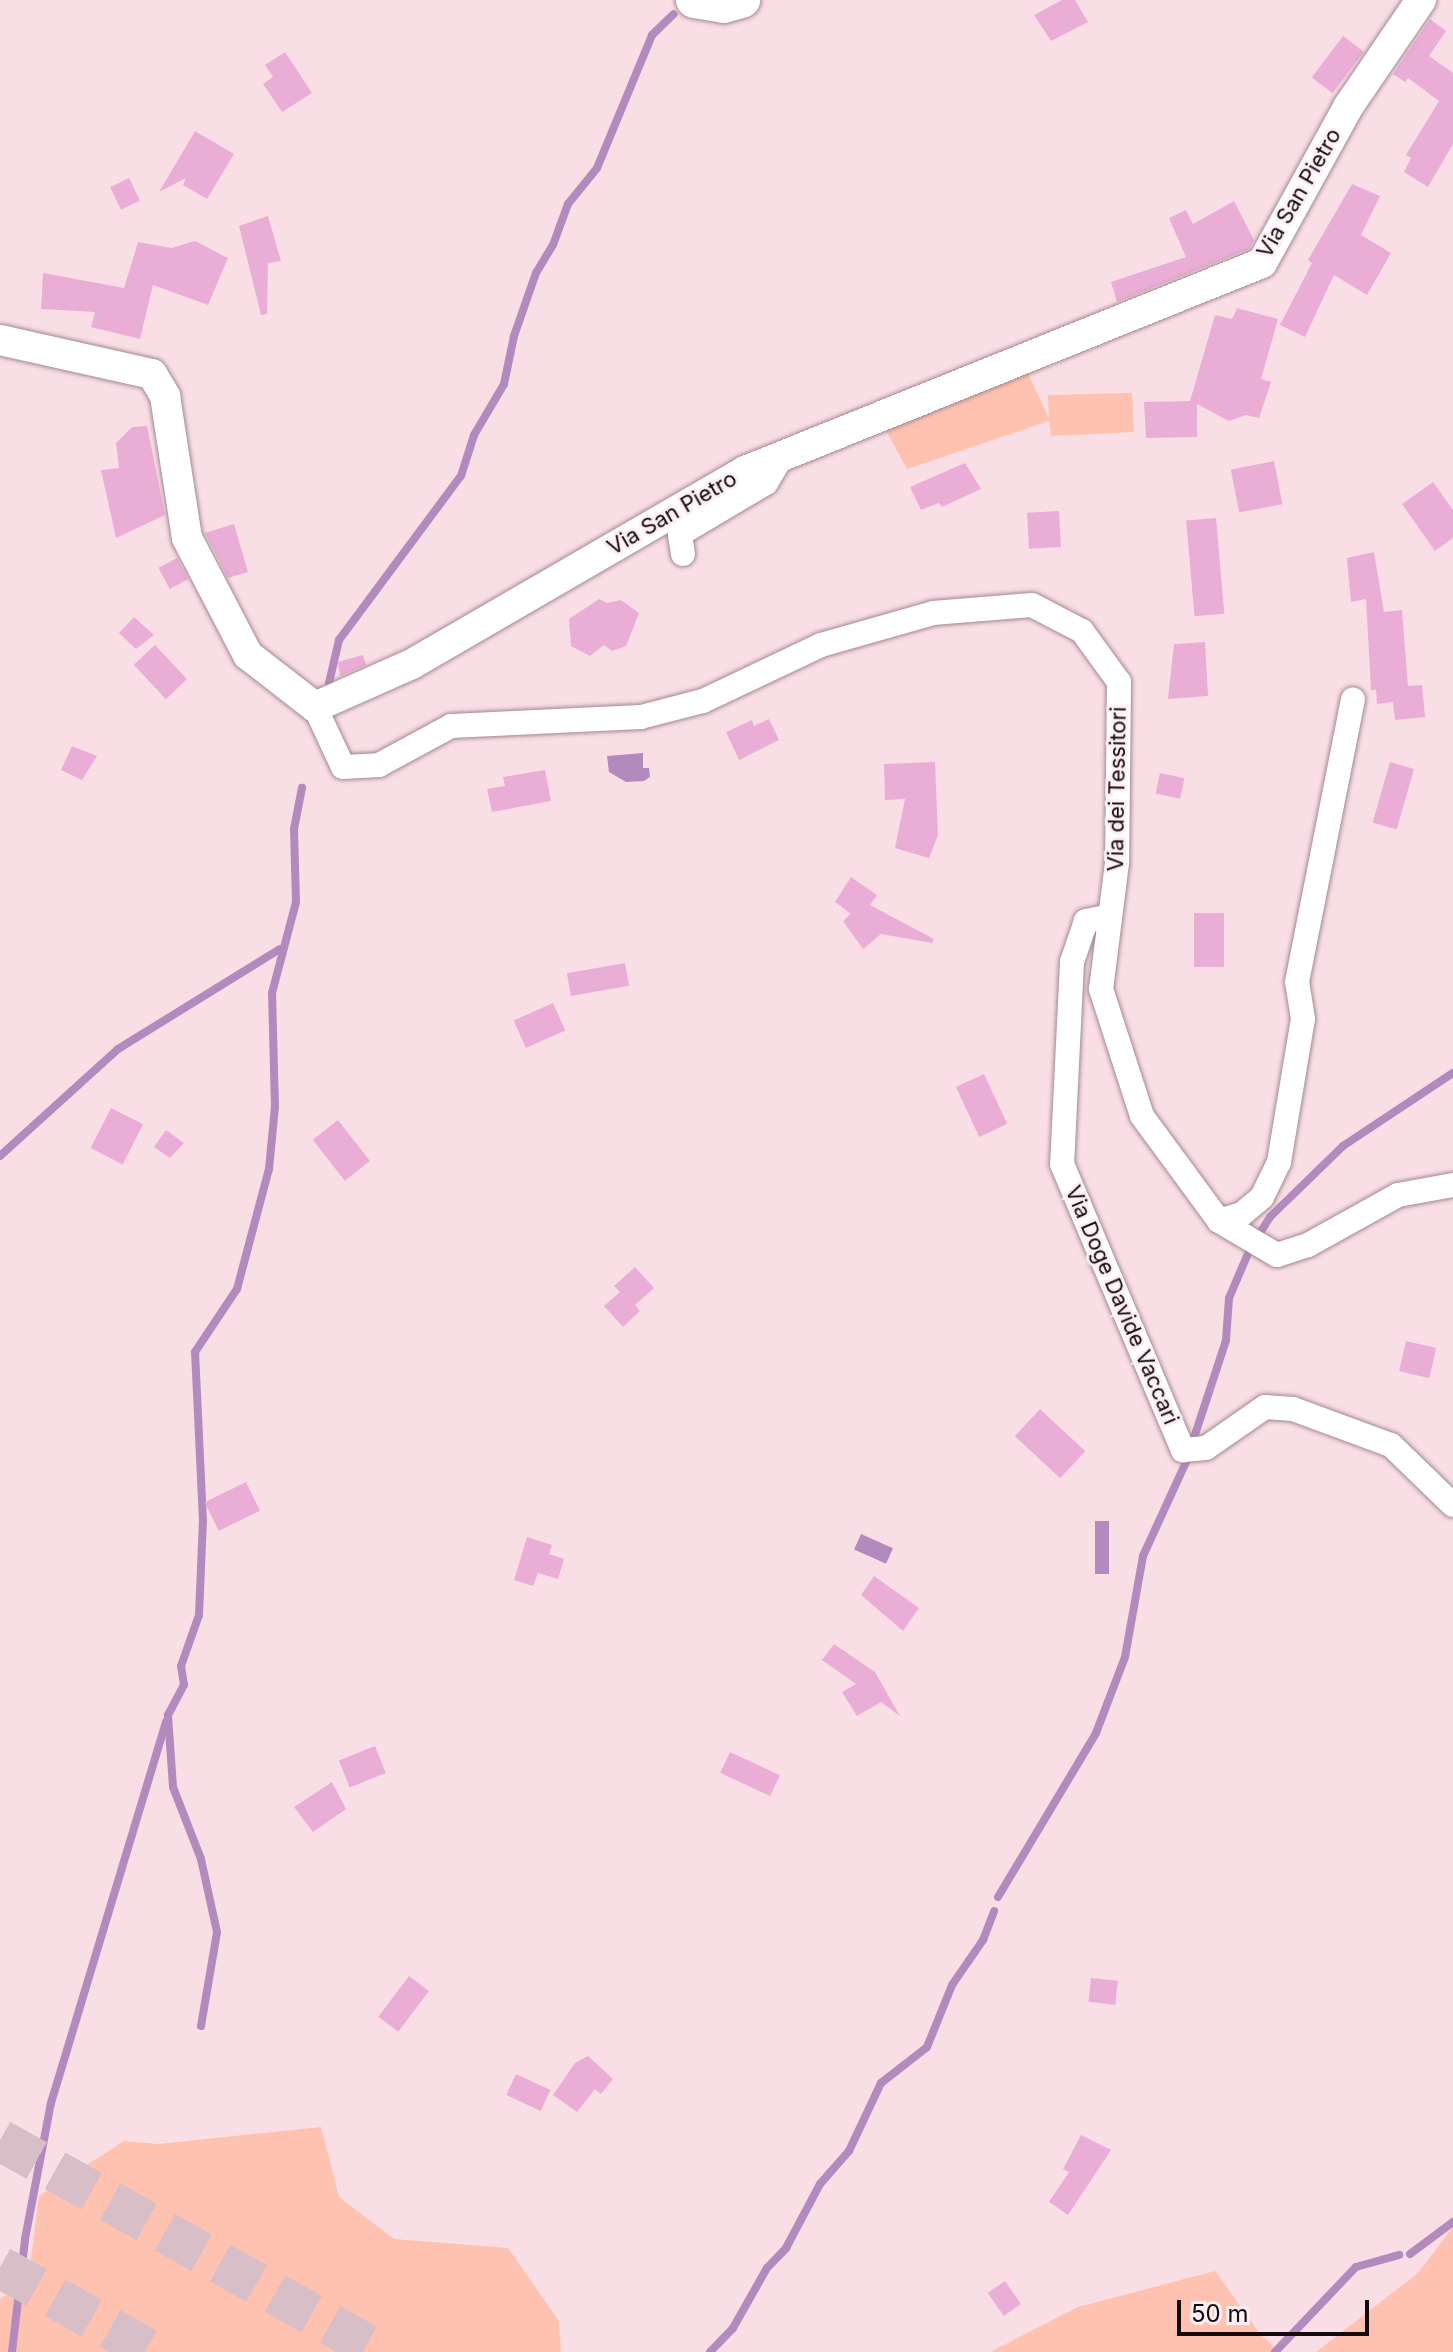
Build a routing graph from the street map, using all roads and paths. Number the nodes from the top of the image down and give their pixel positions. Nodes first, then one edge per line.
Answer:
1 (694, 0) edge
2 (742, 0) edge
3 (1421, 0) edge
4 (0, 340) edge
5 (782, 456) junction
6 (683, 554) dead end
7 (1353, 700) dead end
8 (315, 707) junction
9 (1110, 916) junction
10 (1453, 1185) edge
11 (1219, 1221) junction
12 (1453, 1505) edge

1 - 2 main road
3 - 5 street, Via San Pietro
4 - 8 street
5 - 6 street
5 - 8 street, Via San Pietro
7 - 11 street
8 - 9 street, Via dei Tessitori
9 - 11 street, Via dei Tessitori
9 - 12 street, Via Doge Davide Vaccari
10 - 11 street, Via dei Tessitori

